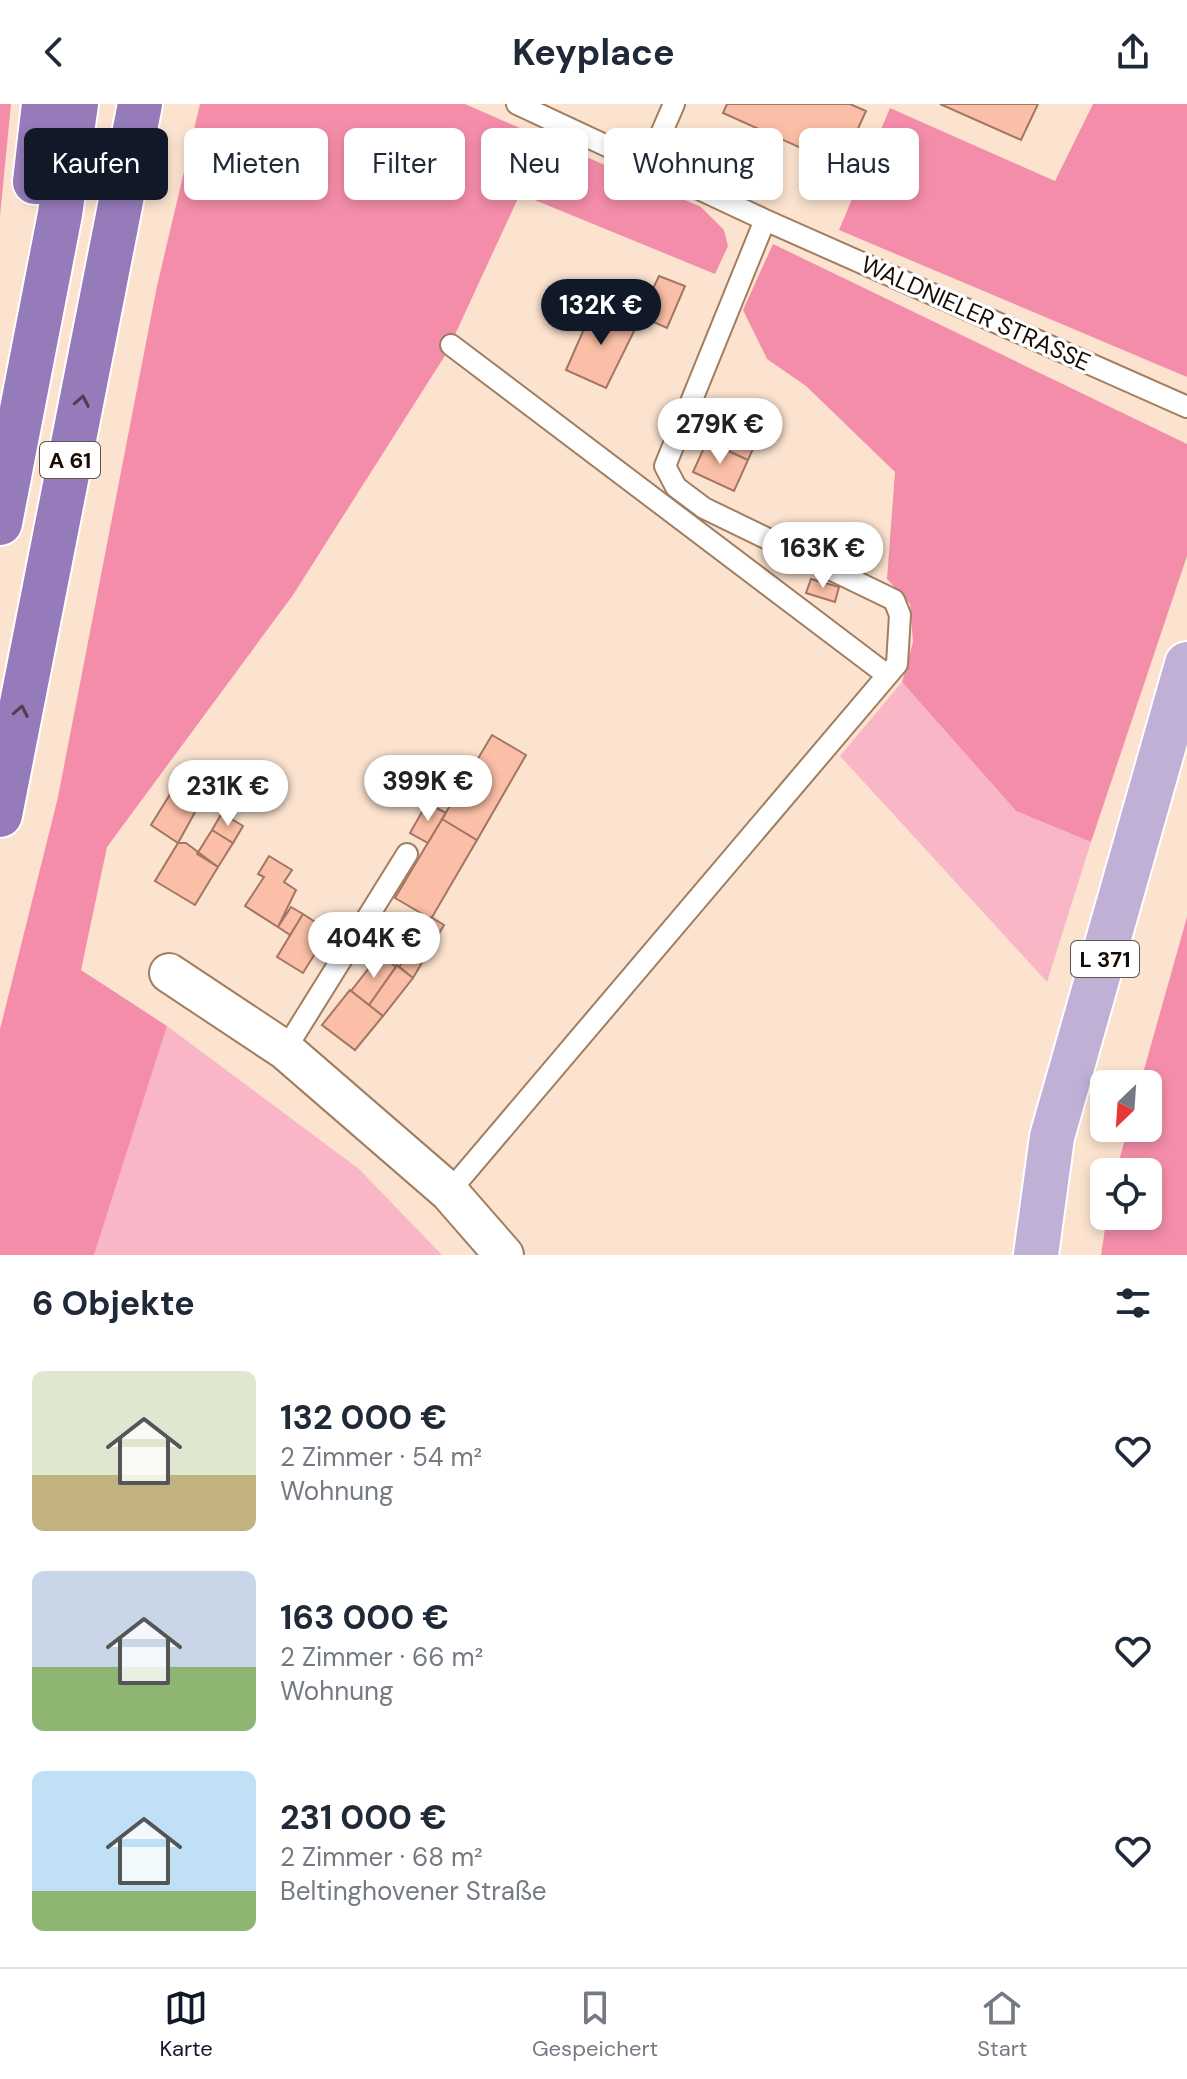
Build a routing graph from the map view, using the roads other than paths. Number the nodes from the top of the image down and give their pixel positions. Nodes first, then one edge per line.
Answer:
1 (44, 104) edge
2 (76, 104) edge
3 (140, 104) edge
4 (517, 104) edge
5 (674, 104) edge
6 (664, 128) edge
7 (604, 144) edge
8 (721, 200) edge
9 (765, 220) junction
10 (451, 345) dead end
11 (32, 365) junction
12 (1187, 407) edge
13 (0, 523) edge
14 (1187, 664) edge
15 (887, 675) junction
16 (0, 815) edge
17 (407, 854) dead end
18 (169, 973) dead end
19 (285, 1050) junction
20 (449, 1192) junction
21 (504, 1255) edge
22 (1036, 1255) edge

1 - 11 highway
2 - 11 highway, A 61
16 -> 3 highway, A 61
4 - 7 lane, WALDNIELER STRASSE
5 - 6 lane
8 - 9 lane, WALDNIELER STRASSE
9 - 12 lane, WALDNIELER STRASSE
9 - 15 lane
10 - 15 lane
11 - 13 highway, A 61
14 - 22 main road, L 371
15 - 20 lane
17 - 19 lane
18 - 19 street
19 - 20 street
20 - 21 street

